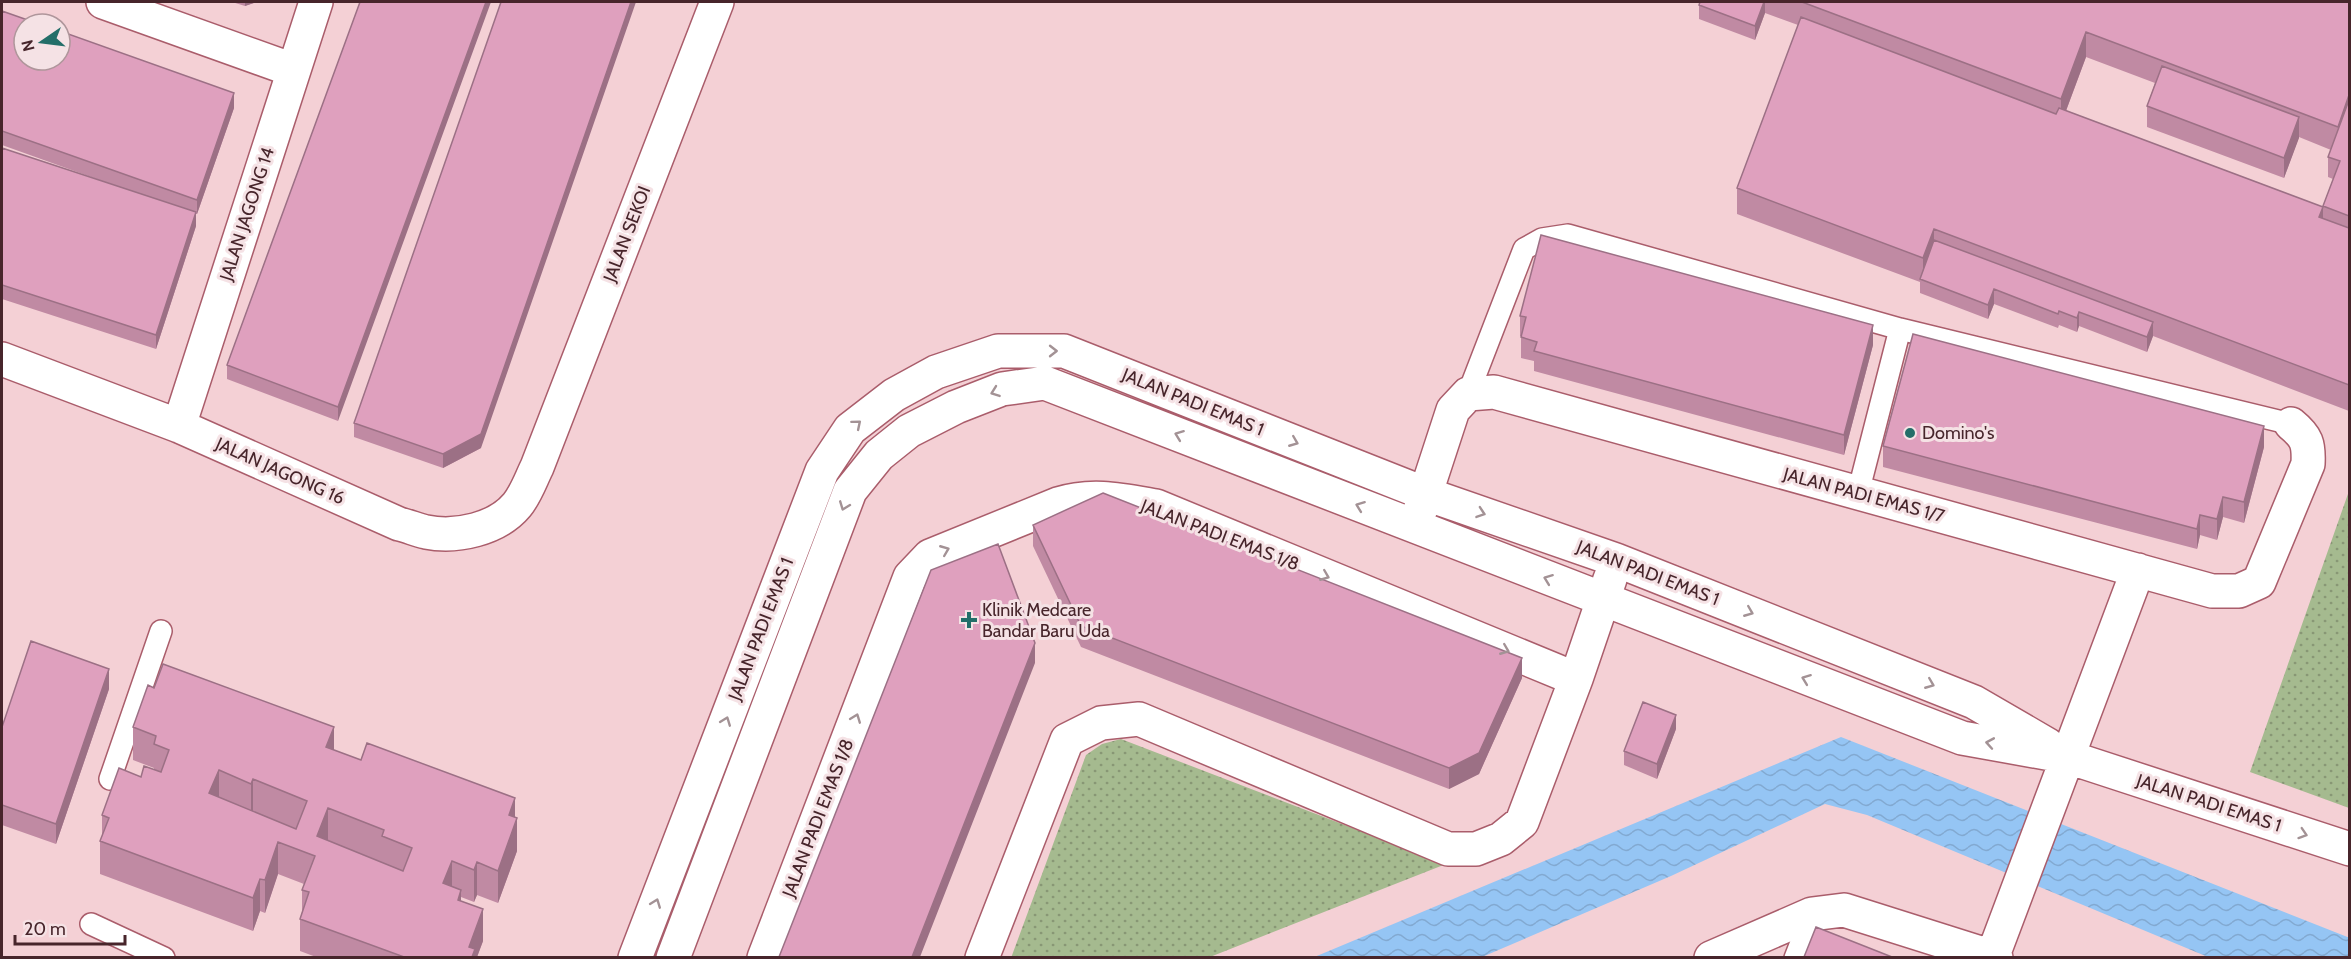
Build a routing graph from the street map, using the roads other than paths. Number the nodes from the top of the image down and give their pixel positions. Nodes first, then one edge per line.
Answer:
1 (103, 2) edge
2 (316, 2) edge
3 (717, 2) edge
4 (293, 70) junction
5 (1900, 329) junction
6 (2, 359) edge
7 (1468, 394) junction
8 (2291, 424) joint
9 (179, 426) junction
10 (537, 467) joint
11 (1426, 494) junction
12 (1858, 494) junction
13 (1415, 527) junction
14 (1616, 560) junction
15 (2138, 570) junction
16 (1603, 600) junction
17 (161, 631) dead end
18 (1576, 679) junction
19 (2068, 757) junction
20 (110, 779) dead end
21 (2349, 849) edge
22 (1812, 914) junction
23 (91, 924) dead end
24 (676, 953) edge
25 (164, 957) edge
26 (635, 957) edge
27 (764, 957) edge
28 (982, 957) edge
29 (1711, 957) edge
30 (1795, 957) edge
31 (1994, 957) edge

1 - 4 street
2 - 4 street, JALAN JAGONG 14
3 - 10 street, JALAN SEKOI
4 - 9 street, JALAN JAGONG 14
5 - 7 lane
5 - 8 lane
5 - 12 lane
6 - 9 street, JALAN JAGONG 16
7 - 11 street
7 - 12 street, JALAN PADI EMAS 1/7
8 - 15 street, JALAN PADI EMAS 1/7
9 - 10 street, JALAN JAGONG 16
11 - 13 street
11 -> 14 street, JALAN PADI EMAS 1
26 -> 11 street, JALAN PADI EMAS 1
12 - 15 street, JALAN PADI EMAS 1/7
16 -> 13 street, JALAN PADI EMAS 1
13 -> 24 street, JALAN PADI EMAS 1
14 - 16 street
14 -> 19 street, JALAN PADI EMAS 1
15 - 19 street
16 - 18 street
19 -> 16 street, JALAN PADI EMAS 1
17 - 20 lane
27 -> 18 street, JALAN PADI EMAS 1/8
18 - 28 street
19 -> 21 street, JALAN PADI EMAS 1
19 - 31 street
22 - 29 street
22 - 30 lane
22 - 31 street
23 - 25 lane

